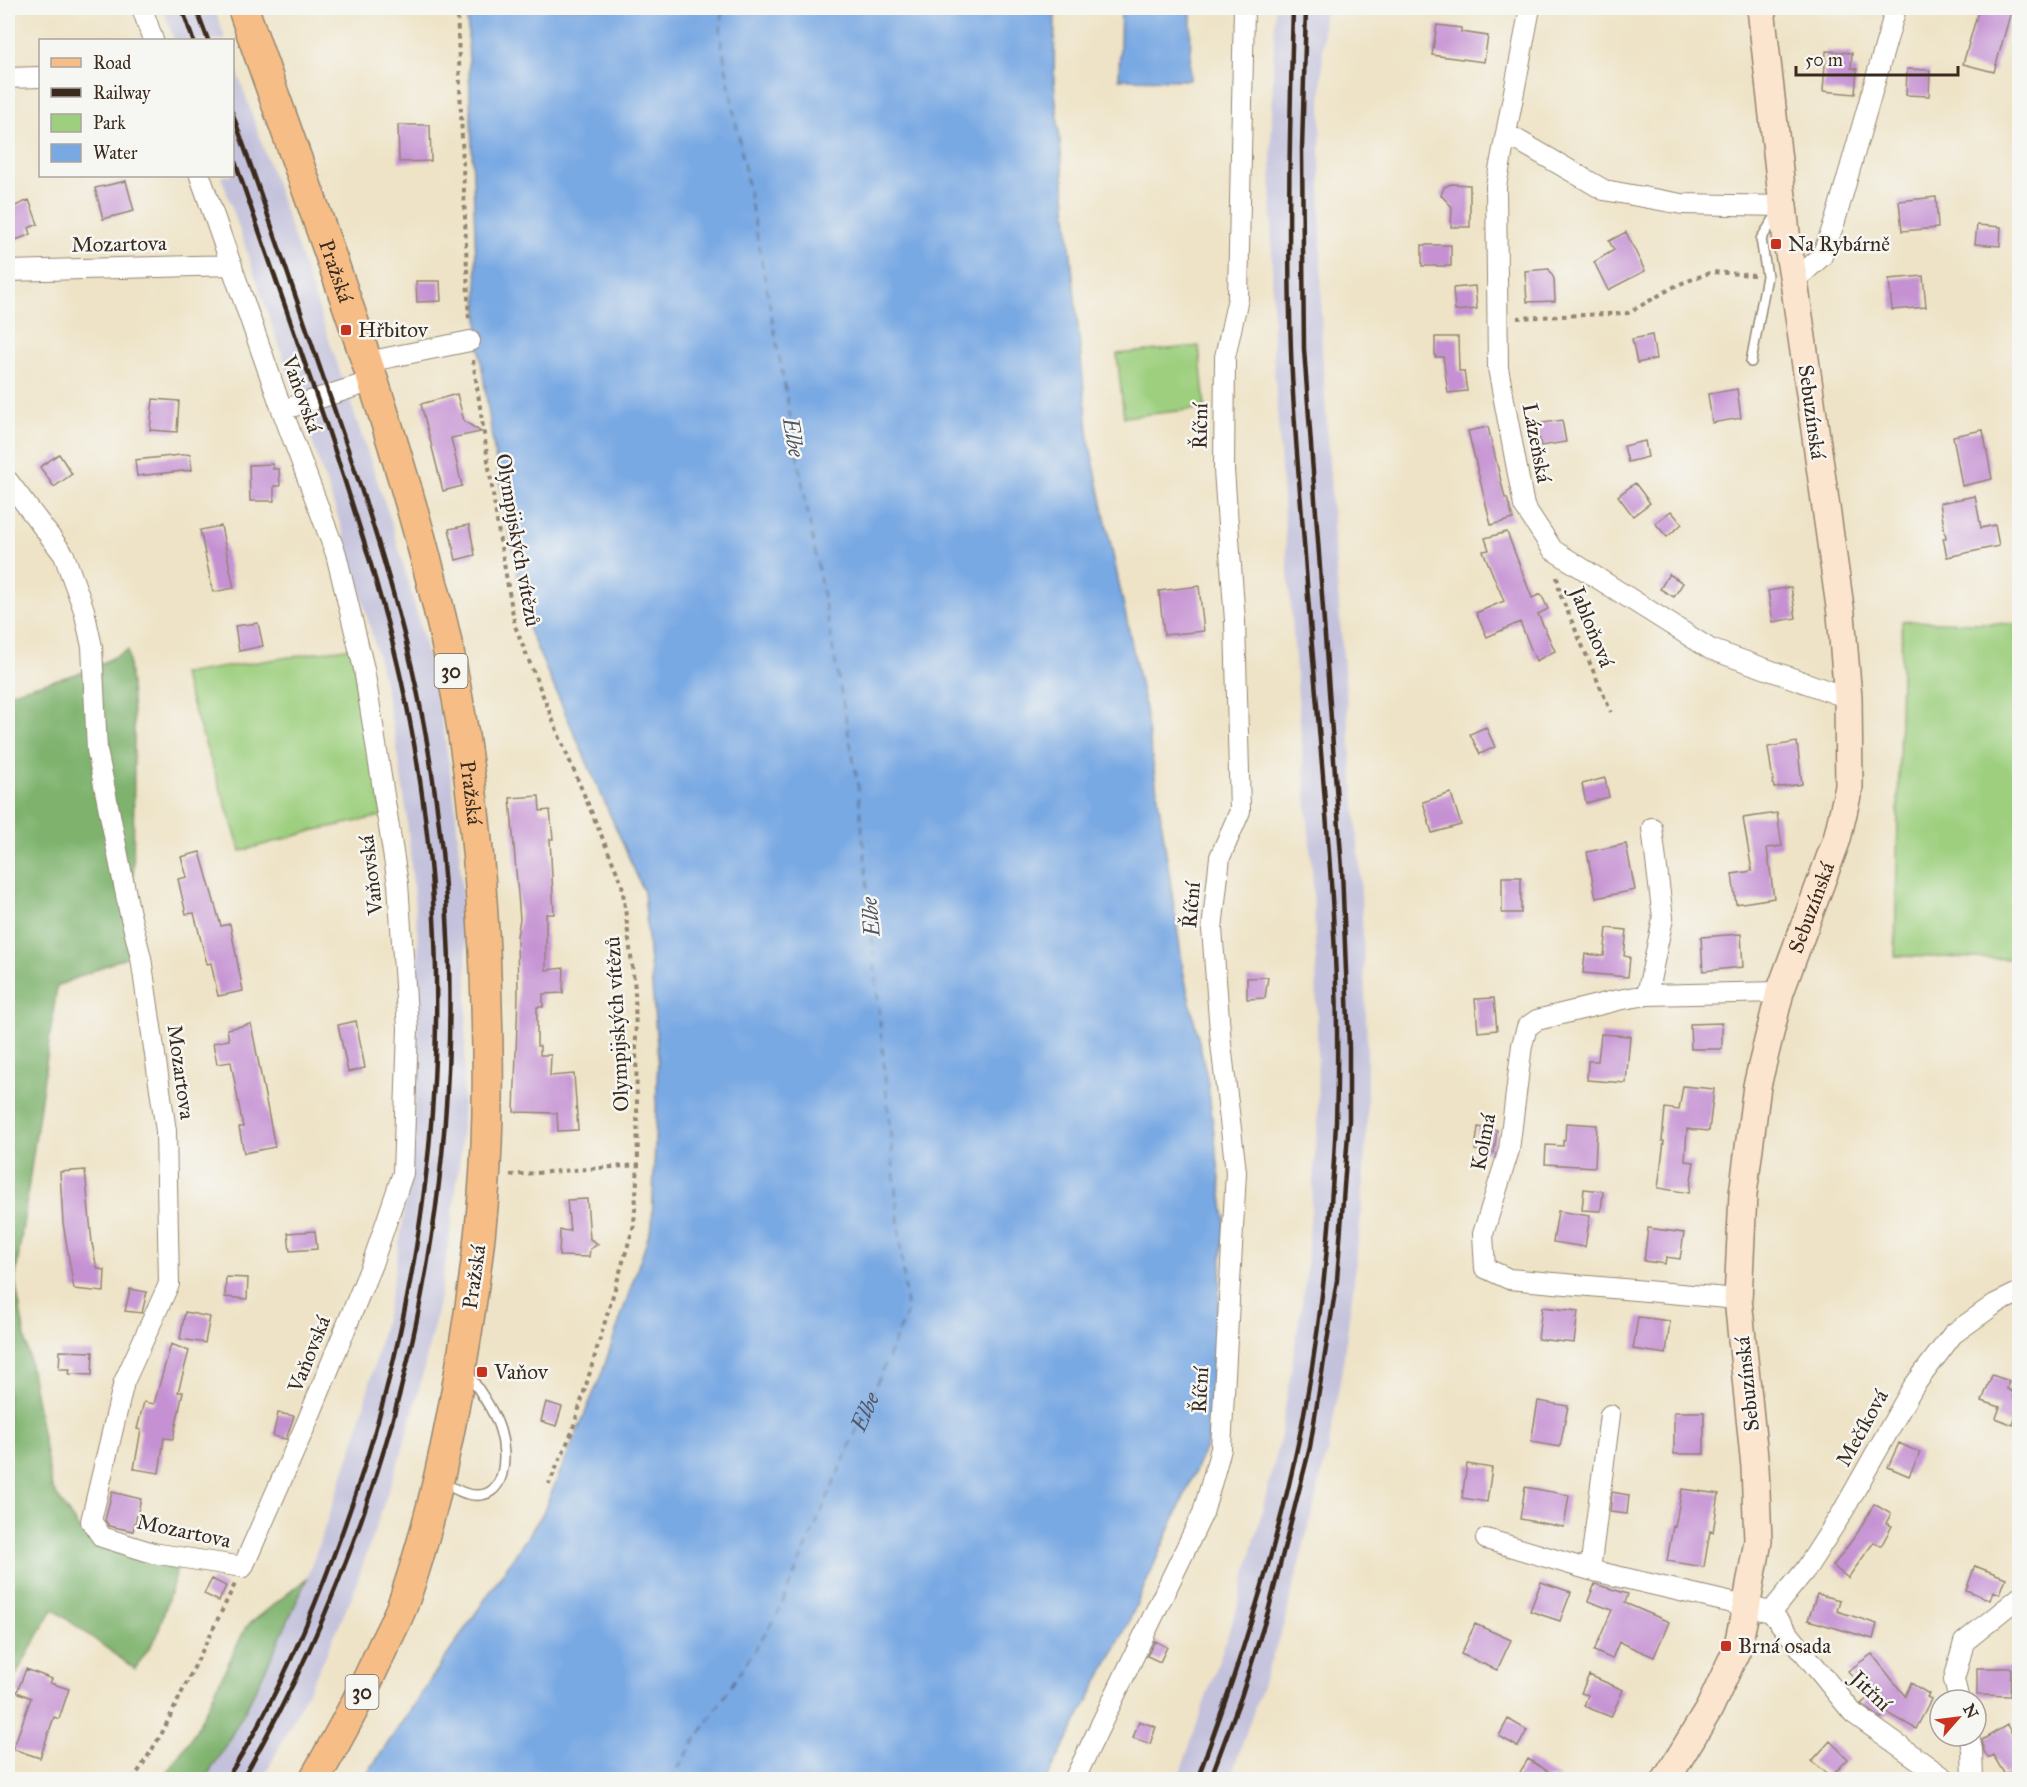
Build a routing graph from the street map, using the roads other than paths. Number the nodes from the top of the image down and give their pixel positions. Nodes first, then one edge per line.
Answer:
1 (142, 8) edge
2 (243, 8) edge
3 (1244, 8) edge
4 (1530, 8) edge
5 (1761, 8) edge
6 (1896, 8) edge
7 (153, 39) edge
8 (39, 77) edge
9 (8, 78) edge
10 (1506, 134) junction
11 (200, 177) edge
12 (1782, 206) junction
13 (232, 265) junction
14 (8, 271) edge
15 (1794, 281) junction
16 (470, 341) road end
17 (1751, 362) dead end
18 (370, 372) junction
19 (282, 410) junction
20 (8, 481) edge
21 (1848, 698) junction
22 (1652, 828) dead end
23 (1780, 992) junction
24 (1647, 995) junction
25 (2019, 1292) edge
26 (1738, 1299) junction
27 (462, 1364) junction
28 (1610, 1415) dead end
29 (440, 1481) junction
30 (1486, 1539) dead end
31 (243, 1567) joint
32 (1590, 1570) junction
33 (2019, 1597) edge
34 (1759, 1610) junction
35 (1956, 1688) edge
36 (1972, 1748) edge
37 (314, 1779) edge
38 (1074, 1779) edge
39 (1666, 1779) edge
40 (1947, 1779) edge
41 (1973, 1779) edge

1 - 7 street
2 - 18 main road, Pražská / 30
3 - 38 street, Říční
4 - 10 street, Lázeňská
5 - 12 main road, Sebuzínská
6 - 15 street
8 - 9 street
10 - 12 street
10 - 21 street, Lázeňská
11 - 13 street, Vaňovská
12 - 15 main road, Sebuzínská
12 - 17 lane
13 - 14 street, Mozartova
13 - 19 street, Vaňovská
15 - 21 main road, Sebuzínská
16 - 18 street
18 - 19 street
18 - 27 main road, Pražská / 30
19 - 31 street, Vaňovská
20 - 31 street, Mozartova
21 - 23 main road, Sebuzínská
22 - 24 street
23 - 24 street, Kolmá
23 - 26 main road, Sebuzínská
24 - 26 street, Kolmá
25 - 34 street, Mečíková
26 - 34 main road, Sebuzínská
27 - 29 main road, Pražská / 30
27 - 29 lane
28 - 32 street
29 - 37 main road, Pražská / 30
30 - 32 street
32 - 34 street
33 - 35 street
34 - 39 main road, Sebuzínská
34 - 40 street, Jitřní
36 - 41 street

